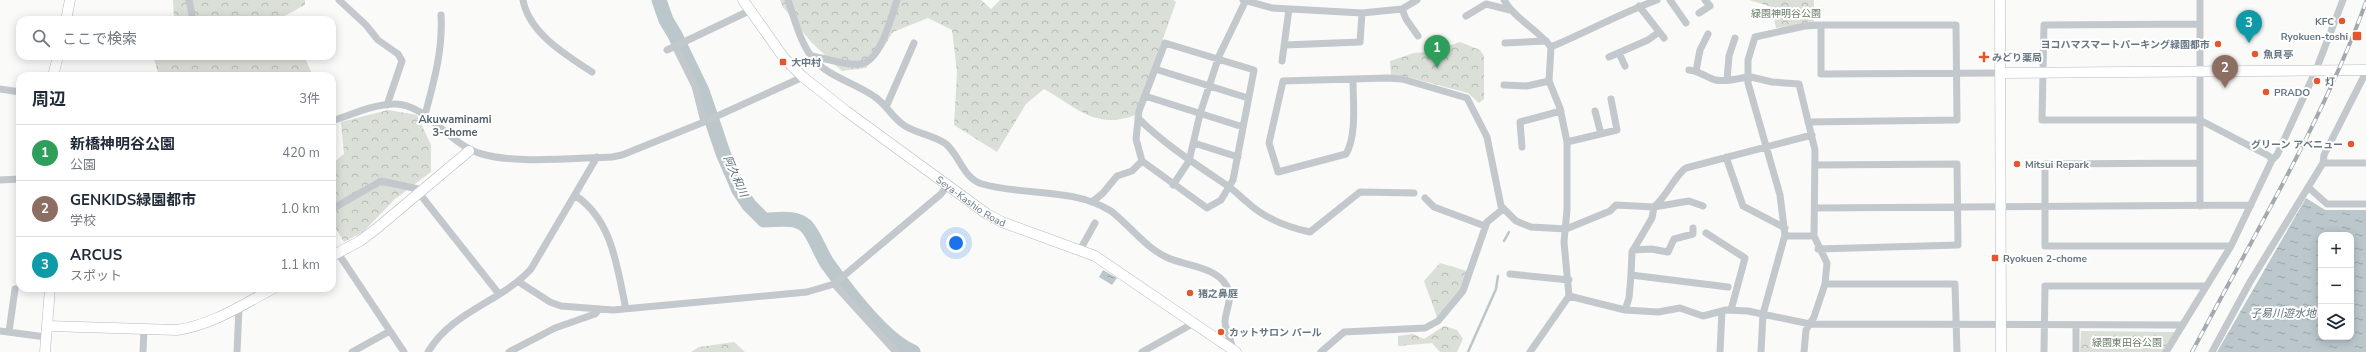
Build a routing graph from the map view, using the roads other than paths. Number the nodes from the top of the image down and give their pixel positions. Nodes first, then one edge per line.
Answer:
1 (70, 0) edge
2 (189, 0) edge
3 (339, 0) edge
4 (523, 0) edge
5 (743, 0) edge
6 (788, 0) edge
7 (896, 0) edge
8 (1417, 0) edge
9 (1504, 0) edge
10 (1657, 0) edge
11 (1670, 0) edge
12 (1705, 0) edge
13 (2000, 0) edge
14 (2200, 0) edge
15 (2343, 0) edge
16 (1244, 1) edge
17 (1639, 6) junction
18 (1289, 9) junction
19 (1402, 9) junction
20 (1510, 10) junction
21 (749, 11) junction
22 (1362, 13) junction
23 (1699, 13) dead end
24 (192, 15) dead end
25 (442, 15) dead end
26 (67, 16) edge
27 (1466, 16) dead end
28 (1686, 23) dead end
29 (2200, 24) junction
30 (1821, 25) junction
31 (1658, 32) junction
32 (1708, 34) dead end
33 (1418, 36) dead end
34 (1664, 38) dead end
35 (1735, 38) dead end
36 (914, 43) dead end
37 (1505, 43) dead end
38 (1548, 44) junction
39 (1285, 45) junction
40 (675, 46) junction
41 (666, 50) dead end
42 (1619, 53) junction
43 (811, 56) junction
44 (1609, 57) dead end
45 (57, 60) edge
46 (1218, 60) junction
47 (1282, 61) dead end
48 (1624, 66) dead end
49 (1155, 69) junction
50 (2316, 70) junction
51 (2200, 71) junction
52 (2366, 71) edge
53 (54, 72) edge
54 (592, 72) dead end
55 (2001, 72) junction
56 (2044, 72) junction
57 (1957, 73) junction
58 (1747, 76) junction
59 (803, 77) junction
60 (1353, 79) junction
61 (1727, 80) junction
62 (1549, 81) junction
63 (1504, 85) dead end
64 (1209, 87) junction
65 (0, 89) edge
66 (16, 91) edge
67 (1145, 96) junction
68 (1248, 98) junction
69 (1611, 100) dead end
70 (387, 105) junction
71 (886, 107) junction
72 (1561, 111) junction
73 (1595, 111) dead end
74 (1200, 114) junction
75 (425, 115) junction
76 (1138, 118) junction
77 (336, 120) edge
78 (2200, 120) junction
79 (706, 121) junction
80 (1808, 122) junction
81 (1242, 127) junction
82 (1601, 134) junction
83 (1812, 135) junction
84 (1567, 142) junction
85 (1194, 143) junction
86 (1522, 147) dead end
87 (1767, 147) junction
88 (469, 150) junction
89 (597, 157) junction
90 (1238, 157) junction
91 (1726, 158) junction
92 (2272, 160) junction
93 (1142, 161) junction
94 (1189, 161) junction
95 (2200, 163) junction
96 (2323, 163) junction
97 (2366, 163) edge
98 (1815, 165) junction
99 (16, 179) edge
100 (0, 180) edge
101 (1173, 185) junction
102 (947, 186) junction
103 (1230, 187) junction
104 (2308, 187) junction
105 (421, 191) junction
106 (1414, 193) dead end
107 (576, 196) junction
108 (1425, 198) dead end
109 (1092, 202) junction
110 (2366, 204) edge
111 (2250, 205) junction
112 (1703, 206) dead end
113 (1958, 206) junction
114 (2001, 206) junction
115 (2044, 206) junction
116 (2200, 206) junction
117 (336, 207) edge
118 (1654, 207) junction
119 (1815, 208) junction
120 (1503, 209) junction
121 (1095, 223) dead end
122 (1485, 226) junction
123 (1693, 228) dead end
124 (1566, 229) junction
125 (1785, 232) junction
126 (1706, 233) dead end
127 (1814, 236) junction
128 (2231, 246) junction
129 (1818, 249) junction
130 (1080, 250) junction
131 (1633, 250) junction
132 (336, 254) edge
133 (336, 256) edge
134 (1510, 274) dead end
135 (1631, 275) junction
136 (1569, 280) junction
137 (519, 282) junction
138 (835, 282) junction
139 (1824, 284) junction
140 (2205, 286) junction
141 (1728, 287) dead end
142 (15, 289) dead end
143 (50, 292) edge
144 (267, 292) edge
145 (499, 294) junction
146 (1569, 296) junction
147 (239, 307) junction
148 (599, 309) junction
149 (626, 309) junction
150 (1625, 310) junction
151 (1731, 310) junction
152 (1722, 311) junction
153 (1763, 314) junction
154 (1194, 323) junction
155 (1810, 324) junction
156 (1956, 324) junction
157 (2181, 325) junction
158 (2001, 326) junction
159 (2044, 326) junction
160 (2076, 326) junction
161 (144, 329) junction
162 (390, 330) junction
163 (0, 331) edge
164 (10, 332) junction
165 (47, 332) junction
166 (1234, 351) edge
167 (45, 352) edge
168 (143, 352) edge
169 (237, 352) edge
170 (352, 352) edge
171 (404, 352) edge
172 (428, 352) edge
173 (509, 352) edge
174 (896, 352) edge
175 (1142, 352) edge
176 (1321, 352) edge
177 (1530, 352) edge
178 (1720, 352) edge
179 (1761, 352) edge
180 (1804, 352) edge
181 (1957, 352) edge
182 (2001, 352) edge
183 (2044, 352) edge
184 (2076, 352) edge
185 (2166, 352) edge
186 (2212, 352) edge

1 - 26 street
2 - 24 street
3 - 70 street
4 - 54 street
5 - 21 street, Seya-Kashio Road
6 - 43 street
7 - 43 street
8 - 19 street
9 - 20 street
10 - 17 street
11 - 28 street
12 - 23 street
13 - 55 street
14 - 29 street
15 - 50 street
16 - 18 street
16 - 46 street
17 - 31 street
17 - 38 street
18 - 22 street
18 - 39 street
19 - 22 street
19 - 33 street
20 - 27 street
20 - 38 street
21 - 40 street
21 - 59 street, Seya-Kashio Road
22 - 39 street
25 - 75 street
29 - 51 street
29 - 56 street
30 - 57 street
30 - 57 street
30 - 58 street
31 - 34 street
31 - 42 street
32 - 61 street
35 - 61 street
36 - 71 street
37 - 38 street
38 - 62 street
39 - 47 street
40 - 41 street
40 - 79 street
42 - 44 street
42 - 48 street
43 - 71 street
45 - 53 street
46 - 49 street
46 - 64 street
46 - 68 street
49 - 64 street
49 - 67 street
50 - 51 street
50 - 52 street
50 - 92 street
51 - 56 street
51 - 78 street
52 - 96 street
55 - 56 street
55 - 57 street
55 - 114 street
56 - 78 street
57 - 80 street
58 - 61 street
58 - 80 street
58 - 87 street
59 - 79 street
59 - 102 street, Seya-Kashio Road
60 - 60 street
60 - 120 street
62 - 63 street
62 - 72 street
64 - 68 street
64 - 74 street
65 - 66 street
67 - 74 street
67 - 76 street
68 - 81 street
69 - 82 street
70 - 75 street
70 - 77 street
71 - 109 street
72 - 84 street
72 - 86 street
73 - 82 street
74 - 81 street
74 - 85 street
75 - 88 street
76 - 93 street
76 - 94 street
78 - 92 street
78 - 95 street
79 - 89 street
80 - 83 street
81 - 90 street
82 - 84 street
83 - 87 street
83 - 98 street
84 - 124 street
85 - 90 street
85 - 94 street
87 - 91 street
87 - 125 street
88 - 89 street
88 - 105 street
89 - 107 street
90 - 103 street
91 - 118 street
91 - 125 street
92 - 111 street
93 - 101 street
93 - 109 street
94 - 101 street
94 - 103 street
95 - 115 street
95 - 116 street
96 - 97 street
96 - 104 street
98 - 113 street
98 - 119 street
99 - 100 street
101 - 103 street
102 - 130 street, Seya-Kashio Road
102 - 138 street
103 - 106 street
104 - 110 street
104 - 186 street
105 - 117 street
105 - 132 street
105 - 145 street
107 - 137 street
107 - 149 street
108 - 122 street
109 - 166 street
111 - 116 street
111 - 128 street
112 - 118 street
113 - 114 street
113 - 119 street
113 - 129 street
114 - 115 street
114 - 158 street
115 - 116 street
115 - 128 street
118 - 124 street
118 - 131 street
119 - 127 street
120 - 122 street
120 - 124 street
121 - 130 street
122 - 176 street
123 - 131 street
124 - 136 street
125 - 127 street
125 - 153 street
126 - 151 street
127 - 129 street
128 - 140 street
129 - 139 street
130 - 154 street, Seya-Kashio Road
131 - 135 street
133 - 162 street
134 - 136 street
135 - 141 street
135 - 150 street
136 - 146 street
137 - 145 street
137 - 148 street
138 - 149 street
138 - 174 street
139 - 155 street
139 - 156 street
140 - 157 street
140 - 159 street
142 - 164 street
143 - 165 street
144 - 147 street
145 - 172 street
146 - 150 street
146 - 177 street
147 - 161 street
147 - 169 street
148 - 149 street
148 - 173 street
150 - 152 street
151 - 152 street
151 - 153 street
152 - 178 street
153 - 155 street
153 - 179 street
154 - 166 street, Seya-Kashio Road
154 - 175 street
155 - 156 street
155 - 180 street
156 - 158 street
156 - 181 street
157 - 160 street
157 - 185 street
158 - 159 street
158 - 182 street
159 - 160 street
159 - 183 street
160 - 184 street
161 - 165 street
161 - 168 street
162 - 170 street
162 - 171 street
163 - 164 street
164 - 165 street
165 - 167 street

